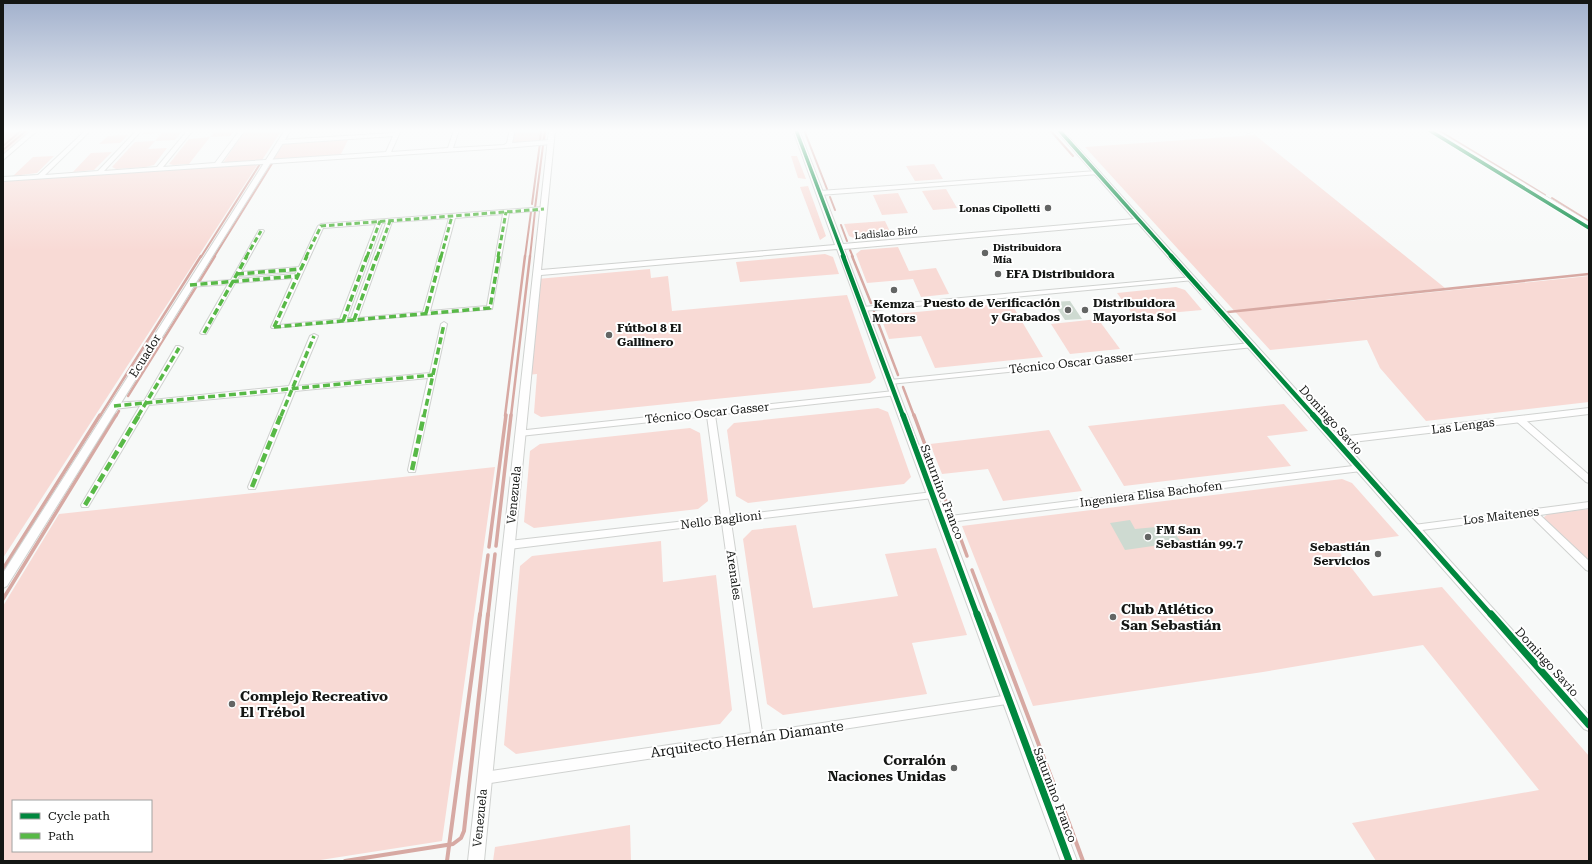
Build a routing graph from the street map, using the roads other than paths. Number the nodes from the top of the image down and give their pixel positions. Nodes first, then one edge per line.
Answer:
1 (46, 170) edge
2 (101, 170) edge
3 (139, 170) edge
4 (263, 170) edge
5 (548, 170) edge
6 (811, 170) edge
7 (1095, 170) edge
8 (1498, 170) edge
9 (99, 173) junction
10 (1097, 173) junction
11 (39, 177) junction
12 (3, 179) edge
13 (820, 193) junction
14 (544, 209) junction
15 (506, 212) junction
16 (452, 216) junction
17 (380, 221) junction
18 (390, 221) junction
19 (1140, 221) junction
20 (1589, 226) edge
21 (261, 231) dead end
22 (840, 247) junction
23 (301, 269) junction
24 (537, 273) junction
25 (237, 274) junction
26 (298, 276) junction
27 (1192, 279) junction
28 (233, 282) junction
29 (190, 285) junction
30 (863, 309) junction
31 (426, 313) junction
32 (354, 320) junction
33 (343, 321) junction
34 (444, 324) dead end
35 (204, 333) dead end
36 (314, 336) dead end
37 (1251, 345) junction
38 (179, 348) dead end
39 (433, 375) junction
40 (890, 382) junction
41 (292, 389) junction
42 (894, 393) junction
43 (147, 401) junction
44 (116, 404) junction
45 (1589, 411) edge
46 (711, 413) junction
47 (1519, 419) junction
48 (520, 433) junction
49 (1336, 441) junction
50 (1361, 468) junction
51 (412, 470) dead end
52 (1589, 480) edge
53 (252, 487) dead end
54 (932, 495) junction
55 (85, 505) dead end
56 (1589, 505) edge
57 (1532, 512) junction
58 (726, 520) junction
59 (942, 520) junction
60 (1414, 528) junction
61 (509, 545) junction
62 (1589, 567) edge
63 (3, 582) edge
64 (1009, 700) junction
65 (1589, 725) edge
66 (757, 738) junction
67 (484, 778) junction
68 (476, 861) edge
69 (1069, 861) edge

1 - 11 street
2 - 9 street
3 - 9 street
4 - 29 street, Ecuador
5 - 14 street, Venezuela
6 - 13 street, Saturnino Franco
7 - 10 street, Domingo Savio
8 - 20 main road
9 - 11 street
10 - 13 street
10 - 19 street, Domingo Savio
11 - 12 street
13 - 22 street, Saturnino Franco
14 - 15 street
14 - 24 street, Venezuela
15 - 16 street
15 - 31 street
16 - 18 street
16 - 31 street
17 - 18 street
17 - 23 street
17 - 33 street
18 - 32 street
19 - 22 street, Ladislao Biró
19 - 27 street, Domingo Savio
21 - 25 street
22 - 24 street, Ladislao Biró
22 - 30 street, Saturnino Franco
23 - 25 street
23 - 26 street
24 - 48 street, Venezuela
25 - 28 street
26 - 28 street
26 - 33 street
27 - 30 street
27 - 37 street, Domingo Savio
28 - 29 street
28 - 35 street
29 - 44 street, Ecuador
30 - 40 street, Saturnino Franco
31 - 32 street
32 - 33 street
34 - 39 street
36 - 41 street
37 - 40 street, Técnico Oscar Gasser
37 - 49 street, Domingo Savio
38 - 43 street
39 - 41 street
39 - 51 street
40 - 42 street, Saturnino Franco
41 - 43 street
41 - 53 street
42 - 46 street, Técnico Oscar Gasser
42 - 54 street, Saturnino Franco
43 - 44 street
43 - 55 street
44 - 63 street, Ecuador
45 - 47 street, Las Lengas
46 - 48 street, Técnico Oscar Gasser
46 - 58 street, Arenales
47 - 49 street, Las Lengas
47 - 52 street
48 - 61 street, Venezuela
49 - 50 street, Domingo Savio
50 - 59 street, Ingeniera Elisa Bachofen
50 - 60 street, Domingo Savio
54 - 58 street, Nello Baglioni
54 - 59 street, Saturnino Franco
56 - 57 street, Los Maitenes
57 - 60 street, Los Maitenes
57 - 62 street
58 - 61 street, Nello Baglioni
58 - 66 street, Arenales
59 - 64 street, Saturnino Franco
60 - 65 street, Domingo Savio
61 - 67 street, Venezuela
64 - 66 street, Arquitecto Hernán Diamante
64 - 69 street, Saturnino Franco
66 - 67 street, Arquitecto Hernán Diamante
67 - 68 street, Venezuela

